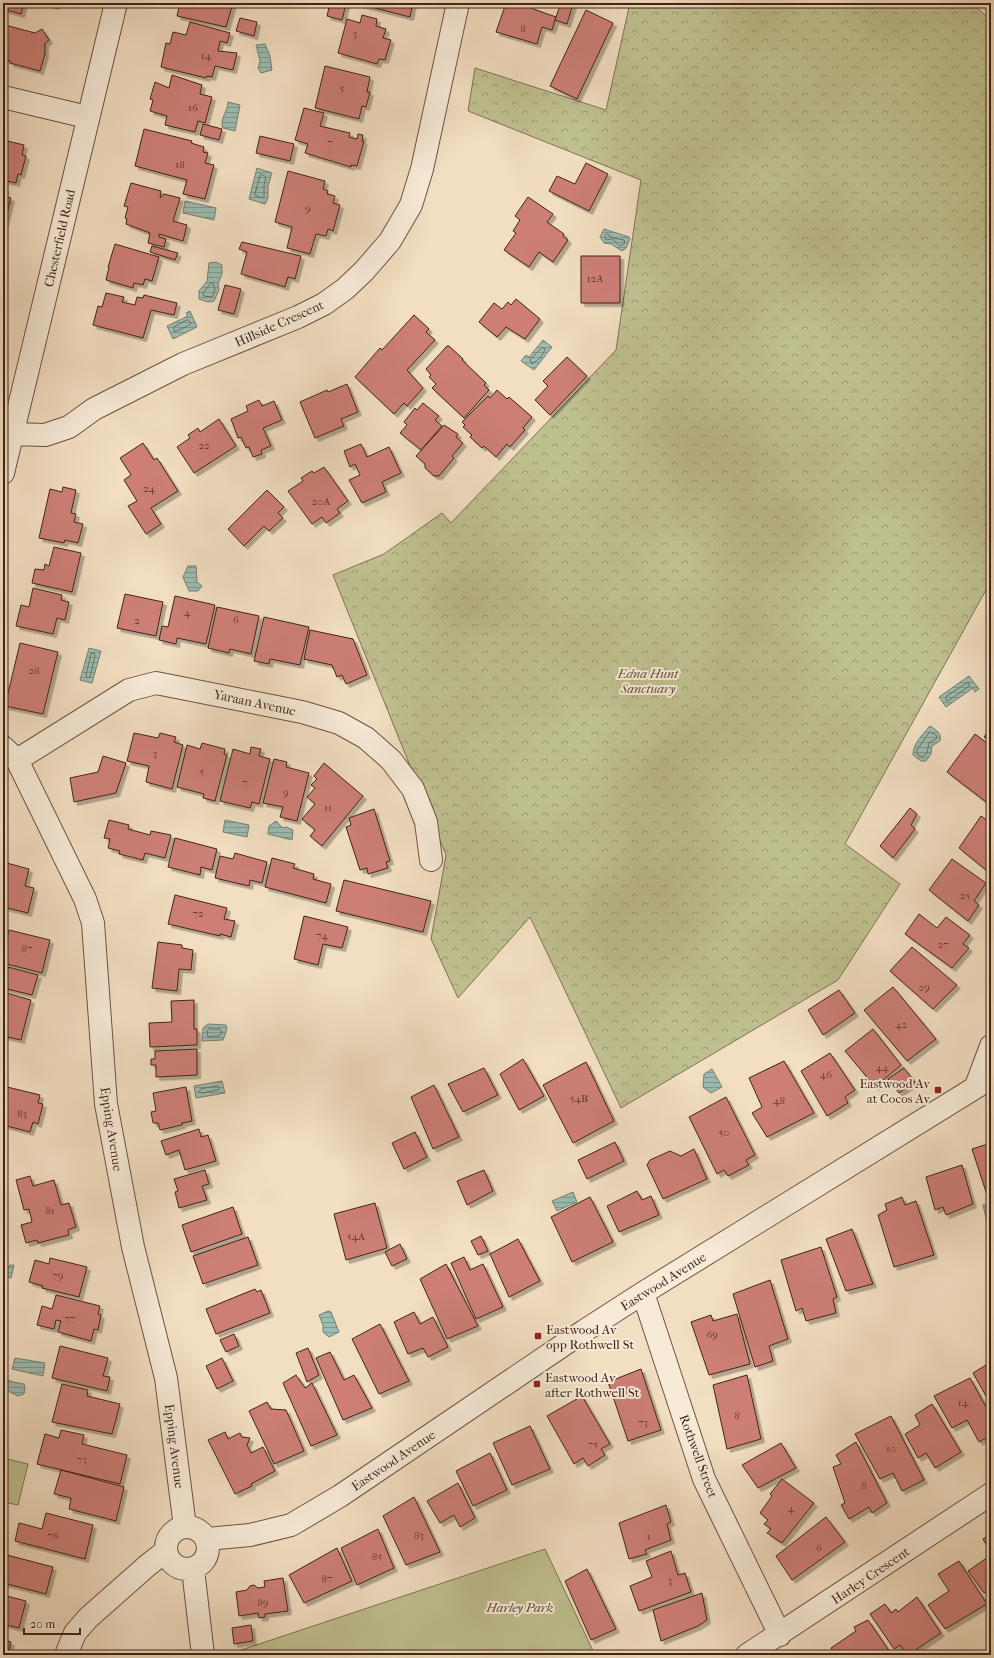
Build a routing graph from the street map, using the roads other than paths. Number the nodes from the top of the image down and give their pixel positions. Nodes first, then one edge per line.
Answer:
1 (116, 3) edge
2 (458, 3) edge
3 (3, 97) edge
4 (87, 117) junction
5 (12, 434) junction
6 (3, 473) edge
7 (10, 753) edge
8 (431, 860) dead end
9 (991, 1046) edge
10 (984, 1082) edge
11 (643, 1293) junction
12 (991, 1494) edge
13 (185, 1527) junction
14 (207, 1539) junction
15 (166, 1551) junction
16 (193, 1569) junction
17 (780, 1635) junction
18 (66, 1655) edge
19 (203, 1655) edge
20 (747, 1655) edge

1 - 4 street, Chesterfield Road
2 - 5 street, Hillside Crescent
3 - 4 street
4 - 5 street, Chesterfield Road
5 - 6 street, Chesterfield Road
7 - 8 street, Yaraan Avenue
7 - 13 street, Epping Avenue
9 - 10 street
10 - 11 street, Eastwood Avenue
11 - 14 street, Eastwood Avenue
11 - 17 street, Rothwell Street
12 - 17 street, Harley Crescent
13 - 14 street
13 - 15 street
14 - 16 street
15 - 16 street
15 - 18 street
16 - 19 street
17 - 20 street, Harley Crescent

